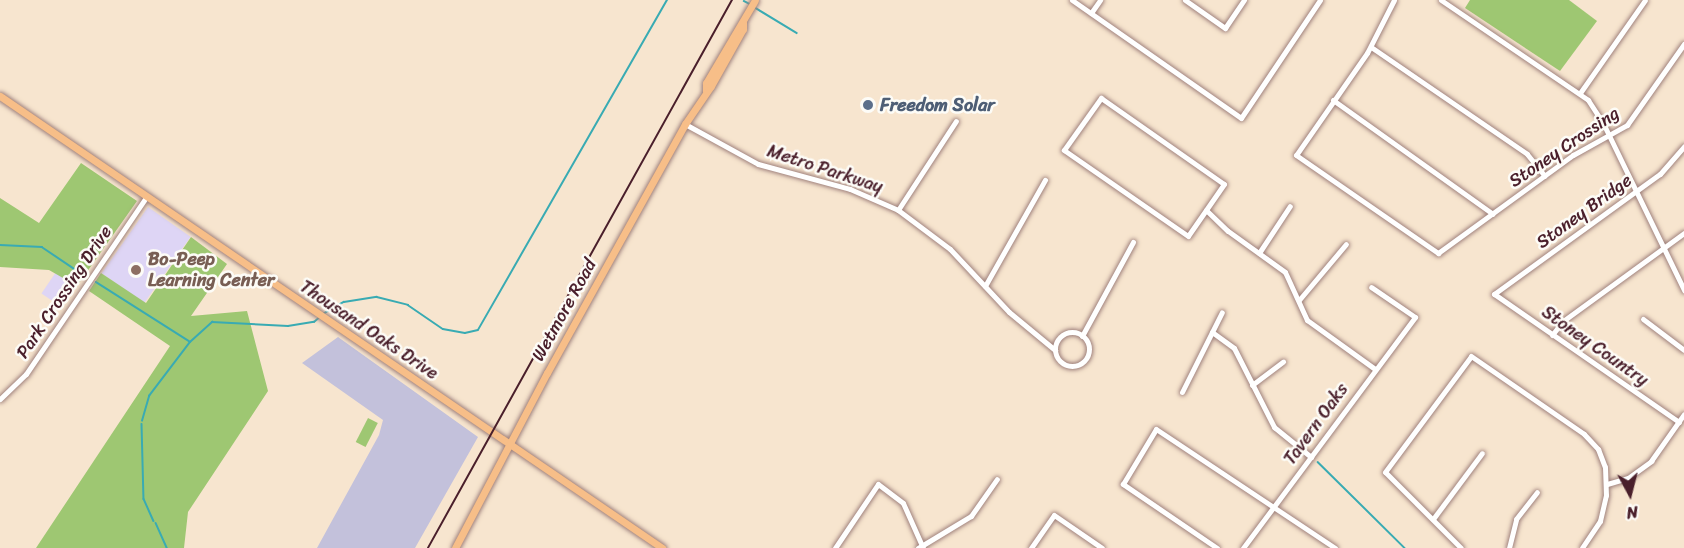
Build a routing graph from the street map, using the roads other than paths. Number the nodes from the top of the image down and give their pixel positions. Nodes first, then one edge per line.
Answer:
1 (1072, 0) edge
2 (1100, 0) edge
3 (1185, 0) edge
4 (1244, 0) edge
5 (1320, 0) edge
6 (1394, 0) edge
7 (1441, 0) edge
8 (1645, 0) edge
9 (753, 4) edge
10 (1091, 13) junction
11 (1684, 44) edge
12 (1371, 46) junction
13 (1580, 93) junction
14 (0, 96) edge
15 (1334, 100) junction
16 (956, 121) dead end
17 (685, 124) junction
18 (1609, 135) junction
19 (1684, 146) edge
20 (1545, 176) junction
21 (1044, 180) dead end
22 (1636, 191) junction
23 (147, 196) junction
24 (1290, 206) dead end
25 (898, 210) junction
26 (1206, 210) junction
27 (1493, 214) junction
28 (1684, 233) edge
29 (1133, 242) dead end
30 (1346, 244) dead end
31 (1664, 248) junction
32 (1259, 253) junction
33 (985, 286) junction
34 (1371, 287) dead end
35 (1684, 290) edge
36 (1494, 294) joint
37 (1299, 300) junction
38 (1222, 312) dead end
39 (1643, 319) dead end
40 (1212, 332) junction
41 (1552, 335) junction
42 (1082, 336) junction
43 (1055, 350) junction
44 (1684, 351) edge
45 (1283, 362) dead end
46 (1375, 369) junction
47 (1252, 385) junction
48 (1182, 392) dead end
49 (0, 399) edge
50 (1684, 414) edge
51 (1679, 422) junction
52 (512, 446) junction
53 (1482, 453) dead end
54 (1311, 457) junction
55 (997, 479) dead end
56 (1607, 484) junction
57 (1537, 492) dead end
58 (1274, 506) junction
59 (1433, 519) junction
60 (921, 547) edge
61 (455, 548) edge
62 (662, 548) edge
63 (835, 548) edge
64 (1031, 548) edge
65 (1102, 548) edge
66 (1217, 548) edge
67 (1243, 548) edge
68 (1335, 548) edge
69 (1461, 548) edge
70 (1509, 548) edge
71 (1582, 548) edge

1 - 10 street
2 - 10 street
3 - 4 street
5 - 10 street
6 - 12 street
7 - 13 street
8 - 13 street
9 - 17 main road, Wetmore Road
11 - 18 street, Stoney Crossing
12 - 15 street
12 - 20 street
13 - 18 street
14 - 23 main road, Thousand Oaks Drive
15 - 27 street
15 - 27 street, Stoney Crossing
16 - 25 street
17 - 25 street, Metro Parkway
17 - 52 main road, Wetmore Road
18 - 20 street, Stoney Crossing
18 - 22 street
19 - 22 street, Stoney Bridge
20 - 27 street, Stoney Crossing
21 - 33 street
22 - 31 street
22 - 36 street, Stoney Bridge
23 - 49 street, Park Crossing Drive
23 - 52 main road, Thousand Oaks Drive
24 - 32 street
25 - 33 street, Metro Parkway
26 - 26 street
26 - 32 street
28 - 31 street
29 - 42 street
30 - 37 street
31 - 35 street
31 - 41 street
32 - 37 street
33 - 43 street, Metro Parkway
34 - 46 street, Tavern Oaks
36 - 41 street, Stoney Country
37 - 46 street
38 - 40 street
39 - 44 street
40 - 47 street
40 - 48 street
41 - 51 street, Stoney Country
42 - 43 street
42 - 43 street
45 - 47 street
46 - 54 street, Tavern Oaks
47 - 54 street
50 - 51 street
51 - 56 street
52 - 61 main road, Wetmore Road
52 - 62 main road, Thousand Oaks Drive
53 - 59 street
54 - 58 street, Tavern Oaks
55 - 60 street
56 - 59 street
56 - 71 street
57 - 70 street
58 - 66 street
58 - 67 street, Tavern Oaks
58 - 68 street
59 - 69 street
60 - 63 street
64 - 65 street

